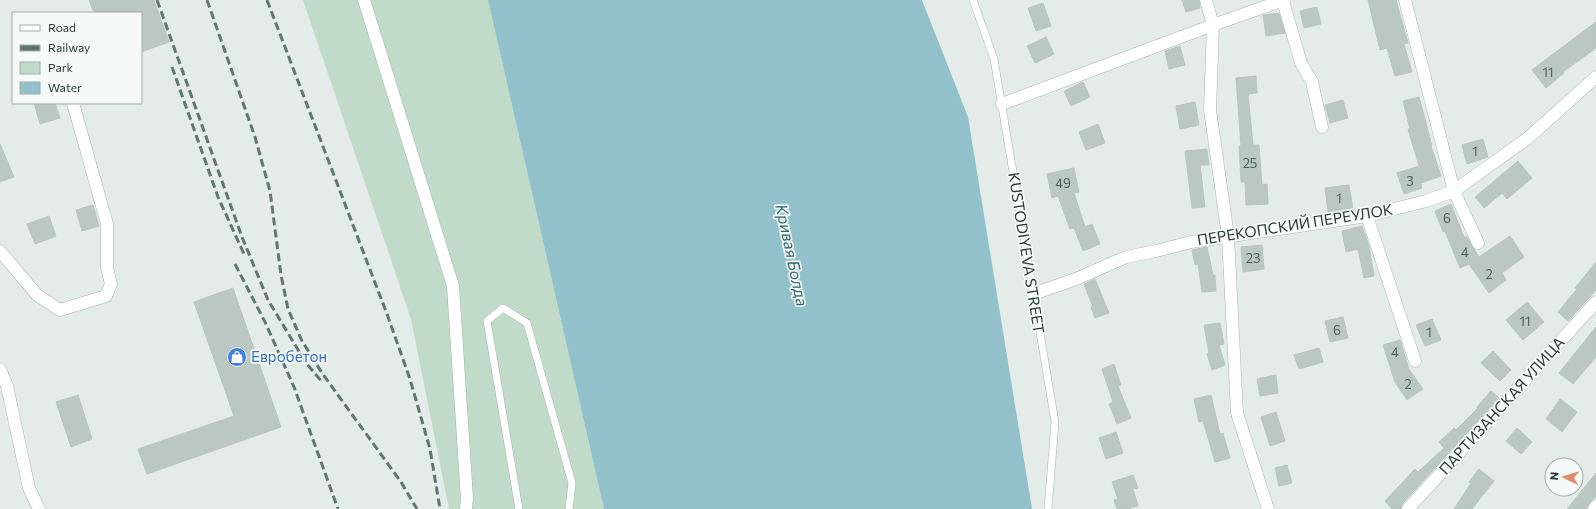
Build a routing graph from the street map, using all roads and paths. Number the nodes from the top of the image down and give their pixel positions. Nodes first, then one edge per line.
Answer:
1 (364, 0) edge
2 (972, 0) edge
3 (1206, 0) edge
4 (1284, 0) edge
5 (1405, 0) edge
6 (1213, 25) junction
7 (1596, 77) edge
8 (73, 104) edge
9 (1002, 104) junction
10 (1322, 127) dead end
11 (1454, 191) junction
12 (1368, 216) junction
13 (1228, 236) junction
14 (1478, 243) dead end
15 (0, 251) edge
16 (1033, 294) junction
17 (1596, 302) edge
18 (1415, 361) dead end
19 (0, 369) edge
20 (1596, 506) edge
21 (39, 509) edge
22 (466, 509) edge
23 (519, 509) edge
24 (568, 509) edge
25 (1048, 509) edge
26 (1268, 509) edge
27 (1408, 509) edge
28 (1594, 509) edge

1 - 22 street
2 - 9 lane, KUSTODIYEVA STREET
3 - 6 street
4 - 6 street
4 - 10 street
5 - 11 street
6 - 9 street
6 - 13 street
7 - 11 street, ПЕРЕКОПСКИЙ ПЕРЕУЛОК
8 - 15 street
9 - 16 lane, KUSTODIYEVA STREET
11 - 12 street, ПЕРЕКОПСКИЙ ПЕРЕУЛОК
11 - 14 street
12 - 13 street, ПЕРЕКОПСКИЙ ПЕРЕУЛОК
12 - 18 street
13 - 16 street, ПЕРЕКОПСКИЙ ПЕРЕУЛОК
13 - 26 street
16 - 25 lane, KUSTODIYEVA STREET
17 - 27 street, ПАРТИЗАНСКАЯ УЛИЦА
19 - 21 street
20 - 28 street
23 - 24 lane

